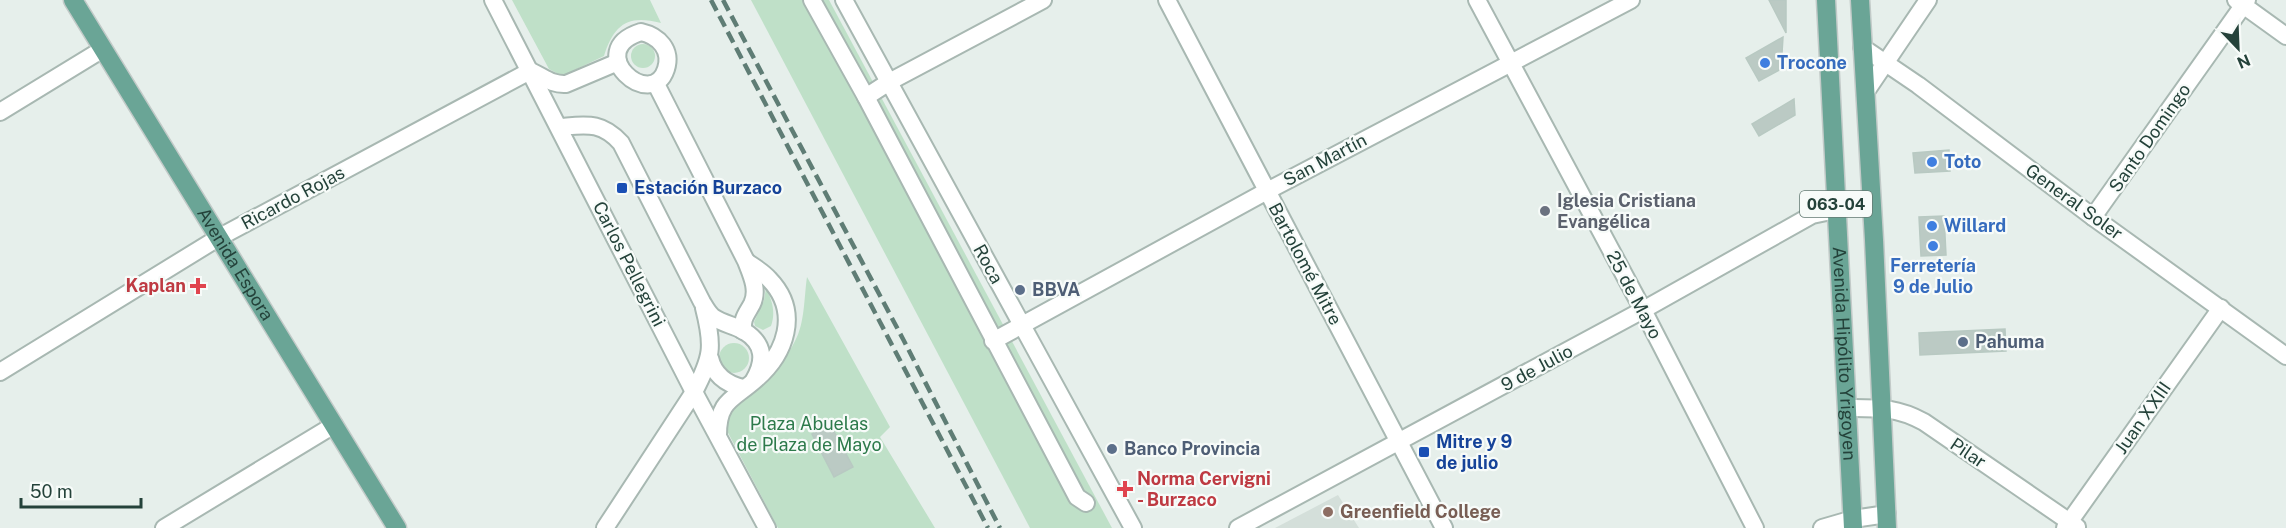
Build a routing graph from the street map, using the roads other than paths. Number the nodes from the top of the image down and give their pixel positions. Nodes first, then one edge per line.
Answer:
1 (74, 0) edge
2 (493, 0) edge
3 (812, 0) edge
4 (844, 0) edge
5 (1043, 0) edge
6 (1167, 0) edge
7 (1477, 0) edge
8 (1631, 0) edge
9 (1826, 0) edge
10 (1860, 0) edge
11 (1928, 0) edge
12 (2242, 2) edge
13 (2286, 36) edge
14 (1862, 48) junction
15 (103, 49) junction
16 (618, 62) junction
17 (1510, 63) junction
18 (1885, 63) junction
19 (530, 71) junction
20 (888, 82) junction
21 (656, 84) junction
22 (1864, 93) junction
23 (866, 97) junction
24 (0, 112) edge
25 (559, 127) junction
26 (1267, 191) junction
27 (1836, 210) junction
28 (2094, 217) junction
29 (218, 238) junction
30 (746, 261) junction
31 (702, 302) junction
32 (2221, 309) junction
33 (1643, 310) junction
34 (745, 312) junction
35 (717, 319) junction
36 (1022, 326) junction
37 (743, 331) junction
38 (993, 340) junction
39 (710, 352) junction
40 (2286, 356) edge
41 (0, 372) edge
42 (749, 384) junction
43 (694, 392) junction
44 (1848, 408) junction
45 (1881, 408) junction
46 (334, 425) junction
47 (718, 435) junction
48 (1399, 442) junction
49 (1086, 503) dead end
50 (1887, 521) edge
51 (1853, 524) edge
52 (2070, 526) edge
53 (164, 528) edge
54 (397, 528) edge
55 (605, 528) edge
56 (767, 528) edge
57 (1133, 528) edge
58 (1238, 528) edge
59 (1444, 528) edge
60 (1755, 528) edge
61 (1822, 528) edge

1 - 15 main road, Avenida Espora
2 - 19 street, Carlos Pellegrini
3 - 23 street
4 - 20 street, Roca
5 - 20 street
6 - 26 street, Bartolomé Mitre
7 - 17 street, 25 de Mayo
8 - 17 street, San Martín
9 - 27 main road, Avenida Hipólito Yrigoyen / 063-04
10 - 14 main road, Avenida Hipólito Yrigoyen / 063-04
11 - 18 street
12 - 13 street
12 - 28 street, Santo Domingo
14 - 18 street, General Soler
14 - 22 main road, Avenida Hipólito Yrigoyen / 063-04
15 - 24 street
15 - 29 main road, Avenida Espora
16 - 19 street
16 - 21 street
16 - 21 street
17 - 26 street, San Martín
17 - 33 street, 25 de Mayo
18 - 22 street
18 - 28 street, General Soler
19 - 25 street, Carlos Pellegrini
19 - 29 street, Ricardo Rojas
20 - 23 street
20 - 36 street, Roca
21 - 30 street
22 - 45 main road, Avenida Hipólito Yrigoyen / 063-04
23 - 38 street
25 - 31 street
25 - 43 street, Carlos Pellegrini
26 - 36 street, San Martín
26 - 48 street, Bartolomé Mitre
27 - 33 street, 9 de Julio
27 - 44 main road, Avenida Hipólito Yrigoyen / 063-04
28 - 32 street, General Soler
29 - 41 street, Ricardo Rojas
29 - 46 main road, Avenida Espora
30 - 34 street
30 - 42 street
31 - 35 street
31 - 39 street
32 - 40 street, General Soler
32 - 52 street, Juan XXIII
33 - 48 street, 9 de Julio
33 - 60 street, 25 de Mayo
34 - 35 street
34 - 37 street
35 - 37 street
36 - 38 street, San Martín
36 - 57 street, Roca
37 - 39 street
37 - 42 street
38 - 49 street
39 - 42 street
39 - 43 street
42 - 47 street
43 - 47 street, Carlos Pellegrini
43 - 55 street
44 - 45 street, Pilar
44 - 51 main road, Avenida Hipólito Yrigoyen / 063-04
45 - 50 main road, Avenida Hipólito Yrigoyen / 063-04
45 - 52 street, Pilar
46 - 53 street
46 - 54 main road, Avenida Espora
47 - 56 street, Carlos Pellegrini
48 - 58 street, 9 de Julio
48 - 59 street, Bartolomé Mitre
50 - 51 street
51 - 61 street

